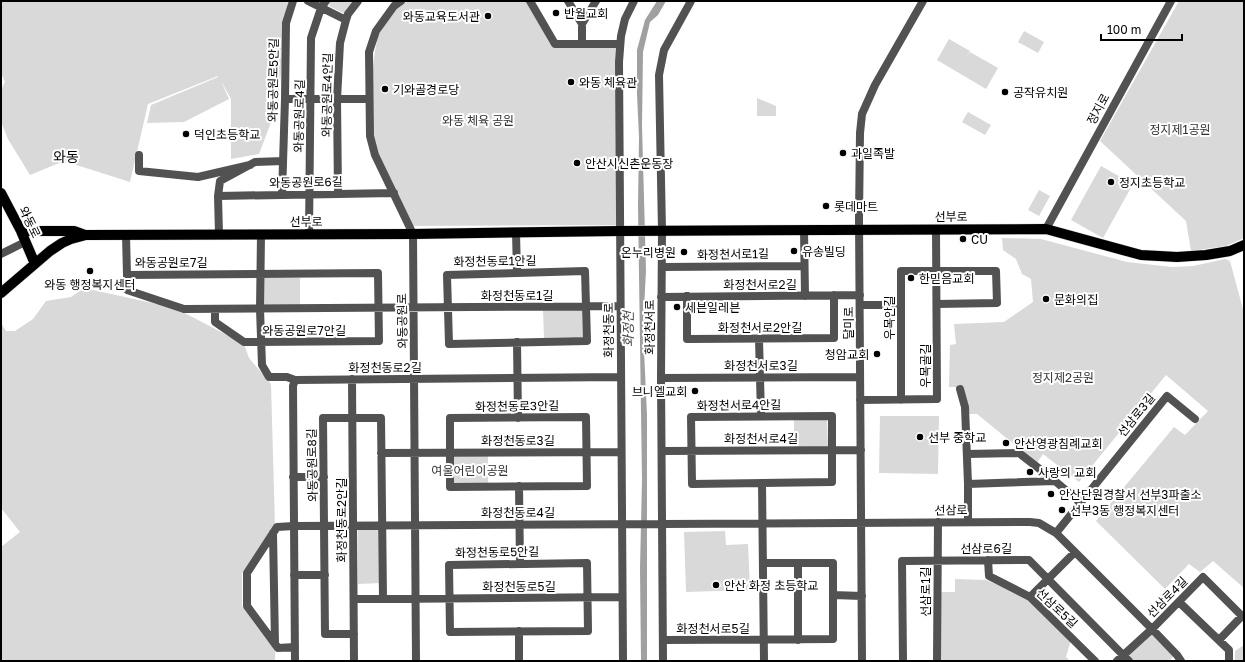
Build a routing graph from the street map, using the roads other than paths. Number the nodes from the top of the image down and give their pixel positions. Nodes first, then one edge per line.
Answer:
1 (293, 1) edge
2 (308, 1) edge
3 (358, 1) edge
4 (401, 1) edge
5 (530, 1) edge
6 (568, 1) edge
7 (596, 1) edge
8 (634, 1) edge
9 (691, 1) edge
10 (923, 1) edge
11 (1172, 1) edge
12 (324, 4) edge
13 (346, 20) junction
14 (582, 24) junction
15 (582, 44) junction
16 (620, 44) junction
17 (285, 99) junction
18 (311, 99) junction
19 (337, 99) junction
20 (369, 99) junction
21 (139, 155) dead end
22 (283, 161) junction
23 (250, 165) junction
24 (1, 193) edge
25 (394, 193) junction
26 (310, 194) junction
27 (338, 194) junction
28 (282, 195) junction
29 (218, 196) junction
30 (1046, 229) junction
31 (804, 230) junction
32 (859, 230) junction
33 (936, 230) junction
34 (20, 231) junction
35 (620, 231) junction
36 (657, 231) junction
37 (516, 232) junction
38 (219, 234) junction
39 (309, 234) junction
40 (413, 234) junction
41 (86, 235) junction
42 (126, 235) junction
43 (261, 235) junction
44 (25, 242) junction
45 (1244, 244) edge
46 (1, 254) edge
47 (35, 264) junction
48 (804, 266) junction
49 (662, 267) junction
50 (936, 271) junction
51 (517, 273) junction
52 (261, 274) junction
53 (127, 275) junction
54 (1, 293) edge
55 (860, 295) junction
56 (661, 296) junction
57 (687, 296) junction
58 (805, 296) junction
59 (834, 296) junction
60 (937, 304) junction
61 (860, 305) junction
62 (901, 305) junction
63 (586, 306) junction
64 (620, 306) junction
65 (448, 307) junction
66 (379, 308) junction
67 (414, 308) junction
68 (215, 309) junction
69 (260, 309) junction
70 (759, 339) junction
71 (261, 342) junction
72 (517, 342) junction
73 (621, 377) junction
74 (761, 377) junction
75 (860, 377) junction
76 (518, 378) junction
77 (661, 378) junction
78 (352, 379) junction
79 (414, 379) junction
80 (295, 380) junction
81 (960, 389) dead end
82 (860, 400) junction
83 (902, 400) junction
84 (761, 416) junction
85 (352, 418) junction
86 (518, 418) junction
87 (1195, 419) dead end
88 (832, 450) junction
89 (861, 450) junction
90 (662, 451) junction
91 (691, 451) junction
92 (586, 452) junction
93 (621, 452) junction
94 (381, 453) junction
95 (415, 453) junction
96 (450, 453) junction
97 (967, 454) junction
98 (293, 477) junction
99 (324, 477) junction
100 (1055, 481) junction
101 (762, 483) junction
102 (968, 484) junction
103 (519, 486) junction
104 (1081, 503) junction
105 (968, 521) junction
106 (938, 522) junction
107 (622, 523) junction
108 (653, 523) joint
109 (663, 523) junction
110 (861, 523) junction
111 (520, 524) junction
112 (762, 524) junction
113 (324, 525) junction
114 (353, 525) junction
115 (382, 525) junction
116 (414, 525) junction
117 (294, 526) junction
118 (273, 532) junction
119 (1056, 533) junction
120 (1075, 552) junction
121 (988, 560) junction
122 (938, 561) junction
123 (763, 563) junction
124 (798, 563) junction
125 (520, 564) junction
126 (294, 575) junction
127 (325, 575) junction
128 (1048, 579) junction
129 (833, 596) junction
130 (862, 596) junction
131 (587, 597) junction
132 (622, 597) junction
133 (1030, 597) junction
134 (416, 598) junction
135 (449, 598) junction
136 (383, 599) junction
137 (354, 600) junction
138 (1179, 602) junction
139 (1152, 629) junction
140 (519, 631) junction
141 (354, 634) junction
142 (663, 640) junction
143 (764, 640) junction
144 (798, 640) junction
145 (1219, 640) junction
146 (275, 644) junction
147 (295, 647) junction
148 (1123, 659) edge
149 (295, 661) edge
150 (354, 661) edge
151 (416, 661) edge
152 (519, 661) edge
153 (623, 661) edge
154 (664, 661) edge
155 (764, 661) edge
156 (862, 661) edge
157 (902, 661) edge
158 (937, 661) edge
159 (1095, 661) edge
160 (1181, 661) edge
161 (1229, 661) edge

1 - 17 street, 와동공원로5안길
2 - 12 street
3 - 13 street, 와동공원로4안길
4 - 20 street, 와동공원로
5 - 15 street
6 - 14 street
7 - 14 street
8 - 16 street, 화정천동로
9 - 36 street, 화정천서로
10 - 32 street, 달미로
11 - 30 street, 정지로
12 - 13 street
12 - 18 street, 와동공원로4길
13 - 19 street, 와동공원로4안길
14 - 15 street
15 - 16 street
16 - 35 street, 화정천동로
17 - 18 street
17 - 22 street, 와동공원로5안길
18 - 19 street
18 - 26 street, 와동공원로4길
19 - 20 street
19 - 27 street, 와동공원로4안길
20 - 25 street, 와동공원로
21 - 23 street
22 - 23 street
22 - 28 street, 와동공원로5안길
23 - 29 street
24 - 34 main road, 와동로
25 - 27 street, 와동공원로6길
25 - 40 street, 와동공원로
26 - 27 street, 와동공원로6길
26 - 28 street, 와동공원로6길
26 - 39 street, 와동공원로4길
28 - 29 street, 와동공원로6길
29 - 38 street
30 - 33 main road, 선부로
30 - 45 main road, 선부로
31 - 32 main road, 선부로
31 - 36 main road, 선부로
31 - 48 street
32 - 33 main road, 선부로
32 - 55 street, 달미로
33 - 50 street, 우목골길
34 - 41 main road
34 - 44 main road, 와동로
35 - 36 main road, 선부로
35 - 37 main road, 선부로
35 - 64 street, 화정천동로
36 - 49 street, 화정천서로
37 - 40 main road, 선부로
37 - 51 street
38 - 42 main road, 선부로
38 - 43 main road, 선부로
39 - 40 main road, 선부로
39 - 43 main road, 선부로
40 - 67 street, 와동공원로
41 - 42 main road, 선부로
41 - 47 main road, 선부로
42 - 53 street
43 - 52 street
44 - 46 street
44 - 47 main road, 와동로
47 - 54 main road, 선부로
48 - 49 street, 화정천서로1길
48 - 58 street
49 - 56 street, 화정천서로
50 - 60 street, 우목골길
50 - 60 street
50 - 62 street, 우목안길
51 - 63 street, 화정천동로1안길
51 - 65 street, 화정천동로1안길
52 - 53 street, 와동공원로7길
52 - 66 street, 와동공원로7길
52 - 69 street
53 - 68 street, 와동공원로7길
55 - 59 street, 화정천서로2길
55 - 61 street, 달미로
56 - 57 street, 화정천서로2길
56 - 77 street, 화정천서로
57 - 58 street, 화정천서로2길
57 - 70 street, 화정천서로2안길
58 - 59 street, 화정천서로2길
59 - 70 street, 화정천서로2안길
60 - 83 street, 우목골길
61 - 62 street
61 - 75 street, 달미로
62 - 83 street, 우목안길
63 - 64 street, 화정천동로1길
63 - 65 street, 화정천동로1길
63 - 72 street, 화정천동로1안길
64 - 73 street, 화정천동로
65 - 67 street, 화정천동로1길
65 - 72 street, 화정천동로1안길
66 - 67 street, 와동공원로7길
66 - 69 street, 와동공원로7길
66 - 71 street, 와동공원로7안길
67 - 79 street, 와동공원로
68 - 69 street, 와동공원로7길
68 - 71 street, 와동공원로7안길
69 - 71 street
70 - 74 street
71 - 80 street, 화정천동로2길
72 - 76 street
73 - 76 street, 화정천동로2길
73 - 93 street, 화정천동로
74 - 75 street, 화정천서로3길
74 - 77 street, 화정천서로3길
74 - 84 street
75 - 82 street, 달미로
76 - 79 street, 화정천동로2길
76 - 86 street
77 - 90 street, 화정천서로
78 - 79 street, 화정천동로2길
78 - 80 street, 화정천동로2길
78 - 85 street, 화정천동로2안길
79 - 95 street, 와동공원로
80 - 98 street
81 - 97 street
82 - 83 street, 우목골길
82 - 89 street, 달미로
84 - 88 street, 화정천서로4안길
84 - 91 street, 화정천서로4안길
85 - 94 street, 와동공원로8길
85 - 99 street, 와동공원로8길
85 - 114 street, 화정천동로2안길
86 - 92 street, 화정천동로3안길
86 - 96 street, 화정천동로3안길
87 - 104 street, 선삼로3길
88 - 89 street, 화정천서로4길
88 - 91 street, 화정천서로4길
88 - 101 street, 화정천서로4안길
89 - 110 street, 달미로
90 - 91 street, 화정천서로4길
90 - 109 street, 화정천서로
91 - 101 street, 화정천서로4안길
92 - 93 street, 화정천동로3길
92 - 96 street, 화정천동로3길
92 - 103 street, 화정천동로3안길
93 - 107 street, 화정천동로
94 - 95 street, 화정천동로3길
94 - 115 street, 와동공원로8길
95 - 96 street, 화정천동로3길
95 - 116 street, 와동공원로
96 - 103 street, 화정천동로3안길
97 - 100 street
97 - 102 street
98 - 99 street
98 - 117 street
99 - 113 street, 와동공원로8길
100 - 102 street
100 - 104 street
101 - 112 street, 화정천서로5길
102 - 105 street
103 - 111 street
104 - 119 street, 선삼로3길
105 - 106 street, 선삼로
105 - 119 street, 선삼로
106 - 110 street, 선삼로
106 - 122 street, 선삼로1길
107 - 108 street, 화정천동로4길
107 - 111 street, 화정천동로4길
107 - 132 street, 화정천동로
108 - 109 street, 선삼로
109 - 112 street, 선삼로
109 - 142 street, 화정천서로
110 - 112 street, 선삼로
110 - 130 street, 달미로
111 - 116 street, 화정천동로4길
111 - 125 street
112 - 123 street, 화정천서로5길
113 - 114 street, 화정천동로4길
113 - 117 street, 화정천동로4길
113 - 127 street, 와동공원로8길
114 - 115 street, 화정천동로4길
114 - 137 street, 화정천동로2안길
115 - 116 street, 화정천동로4길
115 - 136 street, 와동공원로8길
116 - 134 street, 와동공원로
117 - 118 street
117 - 126 street
118 - 146 street
118 - 146 street
119 - 120 street, 선삼로
120 - 128 street
120 - 139 street, 선삼로
121 - 122 street, 선삼로6길
121 - 128 street, 선삼로6길
121 - 133 street, 선삼로5길
122 - 157 street, 선삼로6길
122 - 158 street, 선삼로1길
123 - 124 street, 화정천서로5길
123 - 143 street, 화정천서로5길
124 - 129 street, 화정천서로5길
124 - 144 street
125 - 131 street, 화정천동로5안길
125 - 135 street, 화정천동로5안길
126 - 127 street
126 - 147 street
127 - 141 street, 와동공원로8길
128 - 133 street
128 - 148 street, 선삼로6길
129 - 130 street
129 - 144 street, 화정천서로5길
130 - 156 street, 달미로
131 - 132 street, 화정천동로5길
131 - 135 street, 화정천동로5길
131 - 140 street, 화정천동로5안길
132 - 153 street, 화정천동로
133 - 159 street, 선삼로5길
134 - 135 street, 화정천동로5길
134 - 136 street
134 - 151 street, 와동공원로
135 - 140 street, 화정천동로5안길
136 - 137 street
137 - 141 street, 화정천동로2안길
138 - 139 street, 선삼로4길
138 - 145 street
138 - 145 street, 선삼로4길
139 - 148 street, 선삼로4길
139 - 160 street, 선삼로
140 - 152 street
141 - 150 street, 화정천동로2안길
142 - 143 street, 화정천서로5길
142 - 154 street, 화정천서로
143 - 144 street, 화정천서로5길
143 - 155 street
145 - 161 street
146 - 147 street
147 - 149 street

